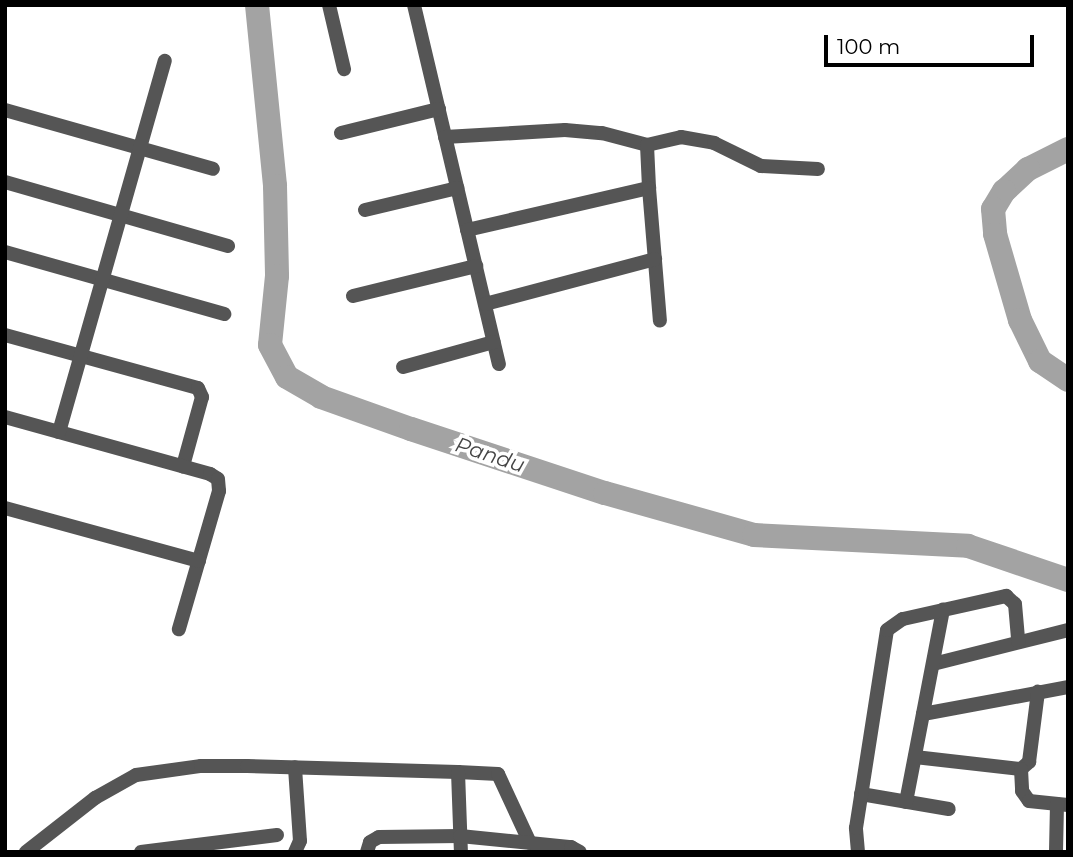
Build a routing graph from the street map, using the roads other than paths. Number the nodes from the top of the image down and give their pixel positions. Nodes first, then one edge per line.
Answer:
1 (329, 5) edge
2 (414, 5) edge
3 (165, 61) dead end
4 (344, 69) dead end
5 (439, 109) junction
6 (5, 110) edge
7 (341, 133) dead end
8 (445, 137) junction
9 (647, 145) junction
10 (140, 149) junction
11 (213, 169) dead end
12 (818, 169) dead end
13 (5, 182) edge
14 (457, 188) junction
15 (649, 188) junction
16 (365, 210) dead end
17 (121, 215) junction
18 (467, 230) junction
19 (228, 247) dead end
20 (5, 252) edge
21 (655, 259) junction
22 (476, 266) junction
23 (103, 279) junction
24 (353, 296) dead end
25 (485, 304) junction
26 (223, 314) dead end
27 (660, 321) dead end
28 (5, 335) edge
29 (494, 342) junction
30 (81, 355) junction
31 (499, 364) dead end
32 (403, 367) dead end
33 (5, 417) edge
34 (59, 432) junction
35 (183, 466) junction
36 (5, 508) edge
37 (199, 561) junction
38 (943, 610) junction
39 (179, 629) dead end
40 (1068, 630) edge
41 (1018, 642) junction
42 (933, 664) junction
43 (1068, 687) edge
44 (1038, 692) junction
45 (923, 714) junction
46 (915, 757) junction
47 (295, 767) junction
48 (1021, 769) junction
49 (458, 772) junction
50 (861, 794) junction
51 (906, 802) junction
52 (1062, 805) edge
53 (949, 809) dead end
54 (277, 835) dead end
55 (460, 836) junction
56 (530, 843) junction
57 (237, 846) edge
58 (165, 850) edge
59 (26, 852) edge
60 (141, 852) edge
61 (295, 852) edge
62 (367, 852) edge
63 (461, 852) edge
64 (580, 852) edge
65 (858, 852) edge
66 (1056, 852) edge

1 - 4 street
2 - 5 street
3 - 10 street
5 - 7 street
5 - 8 street
6 - 10 street
8 - 9 street
8 - 14 street
9 - 12 street
9 - 15 street
10 - 11 street
10 - 17 street
13 - 17 street
14 - 16 street
14 - 18 street
15 - 18 street
15 - 21 street
17 - 19 street
17 - 23 street
18 - 22 street
20 - 23 street
21 - 25 street
21 - 27 street
22 - 24 street
22 - 25 street
23 - 26 street
23 - 30 street
25 - 29 street
28 - 30 street
29 - 31 street
29 - 32 street
30 - 34 street
30 - 35 street
33 - 34 street
34 - 35 street
35 - 37 street
36 - 37 street
37 - 39 street
38 - 41 street
38 - 42 street
38 - 50 street
40 - 41 street
41 - 42 street
42 - 45 street
43 - 44 street
44 - 45 street
44 - 48 street
45 - 46 street
46 - 48 street
46 - 51 street
47 - 49 street
47 - 59 street
47 - 61 street
48 - 52 street
49 - 55 street
49 - 56 street
50 - 51 street
50 - 65 street
51 - 53 street
52 - 66 street
54 - 57 street
55 - 56 street
55 - 62 street
55 - 63 street
56 - 64 street
57 - 58 street
58 - 60 street

